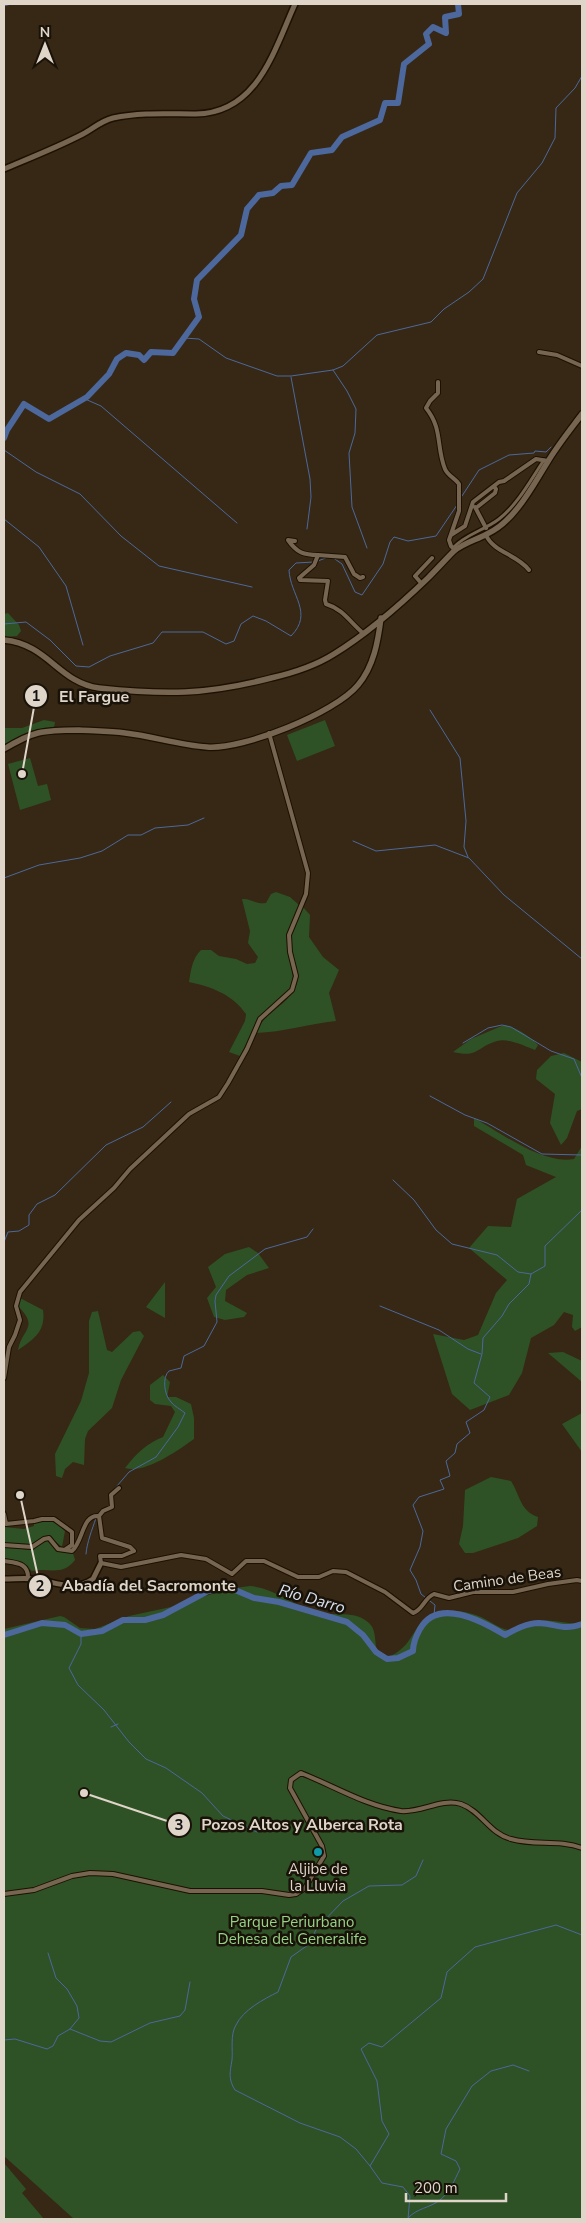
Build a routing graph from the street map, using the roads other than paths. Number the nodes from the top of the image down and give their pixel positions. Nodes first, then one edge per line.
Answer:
1 (296, 4) edge
2 (4, 169) edge
3 (539, 352) dead end
4 (582, 366) edge
5 (438, 382) dead end
6 (582, 414) edge
7 (546, 460) junction
8 (494, 486) junction
9 (473, 502) junction
10 (476, 508) junction
11 (486, 532) junction
12 (451, 535) junction
13 (295, 541) dead end
14 (454, 549) junction
15 (318, 555) junction
16 (432, 558) dead end
17 (529, 570) dead end
18 (363, 577) dead end
19 (422, 584) junction
20 (381, 618) junction
21 (363, 633) junction
22 (4, 640) edge
23 (269, 733) junction
24 (4, 749) edge
25 (4, 1378) edge
26 (119, 1488) dead end
27 (4, 1514) edge
28 (99, 1516) junction
29 (4, 1545) edge
30 (66, 1550) junction
31 (4, 1561) edge
32 (102, 1563) junction
33 (4, 1579) edge
34 (28, 1579) junction
35 (582, 1581) edge
36 (582, 1848) edge
37 (4, 1894) edge

1 - 2 street
3 - 4 street
5 - 12 street
6 - 7 main road
7 - 8 street
7 - 11 main road
8 - 9 street
8 - 10 street
9 - 10 street
9 - 12 street
10 - 11 street
11 - 14 main road
11 - 17 street
12 - 14 street
13 - 15 street
14 - 19 main road
15 - 18 street
15 - 21 street
16 - 19 street
19 - 20 main road
20 - 21 main road
20 - 23 main road
21 - 22 main road
23 - 24 main road
23 - 25 street
26 - 28 street
27 - 30 street
28 - 30 street
28 - 32 street
29 - 30 street
31 - 34 street
32 - 34 street
32 - 35 street, Camino de Beas
33 - 34 street
36 - 37 street

